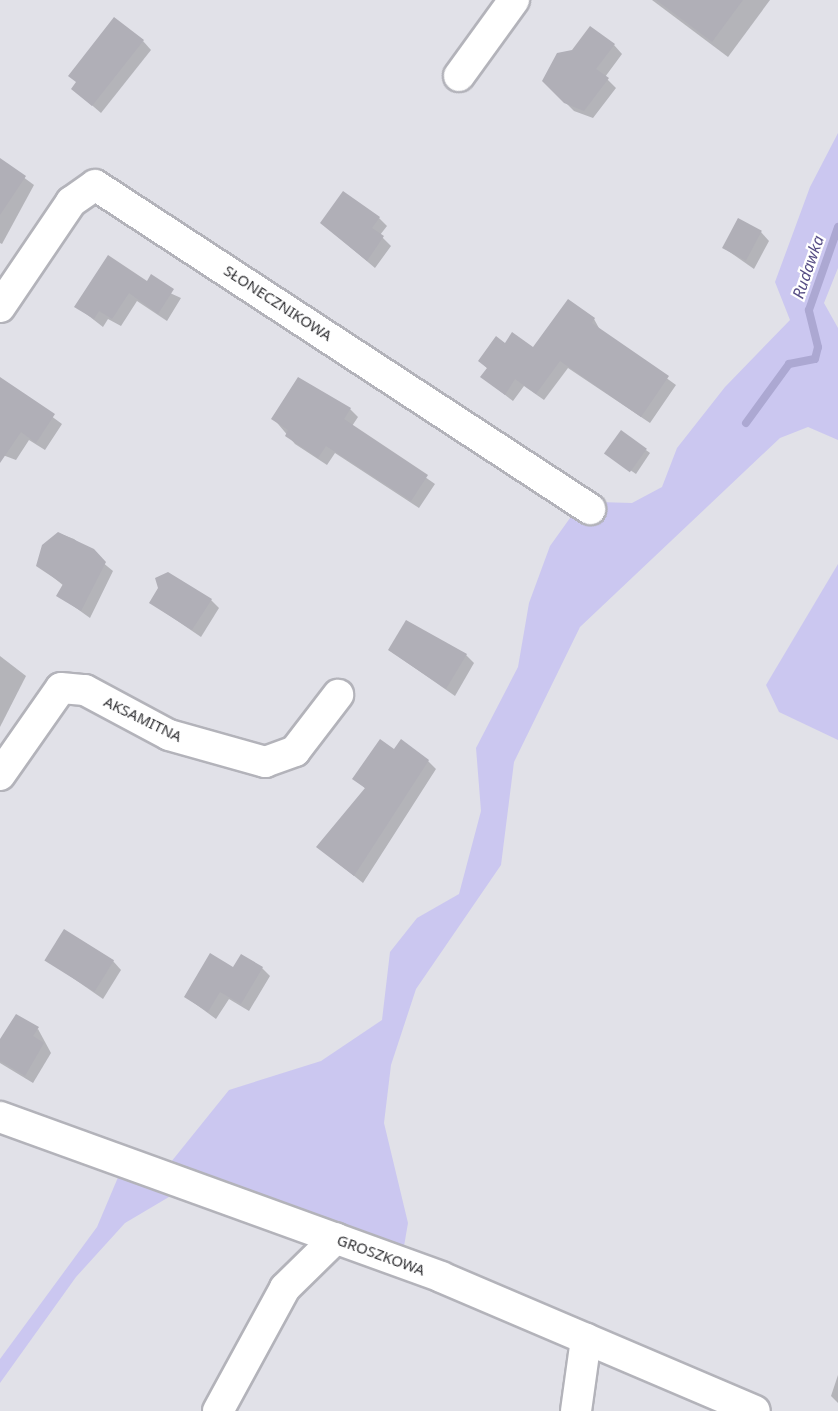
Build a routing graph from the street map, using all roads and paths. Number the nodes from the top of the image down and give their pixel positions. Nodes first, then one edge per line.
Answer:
1 (514, 0) edge
2 (459, 76) dead end
3 (0, 307) edge
4 (590, 509) dead end
5 (338, 695) dead end
6 (0, 775) edge
7 (0, 1117) edge
8 (336, 1238) junction
9 (586, 1340) junction
10 (218, 1411) edge
11 (576, 1411) edge
12 (755, 1411) edge

1 - 2 street
3 - 4 street, SŁONECZNIKOWA
5 - 6 street, AKSAMITNA
7 - 8 street, GROSZKOWA
8 - 9 street, GROSZKOWA
8 - 10 street
9 - 11 street
9 - 12 street, GROSZKOWA

